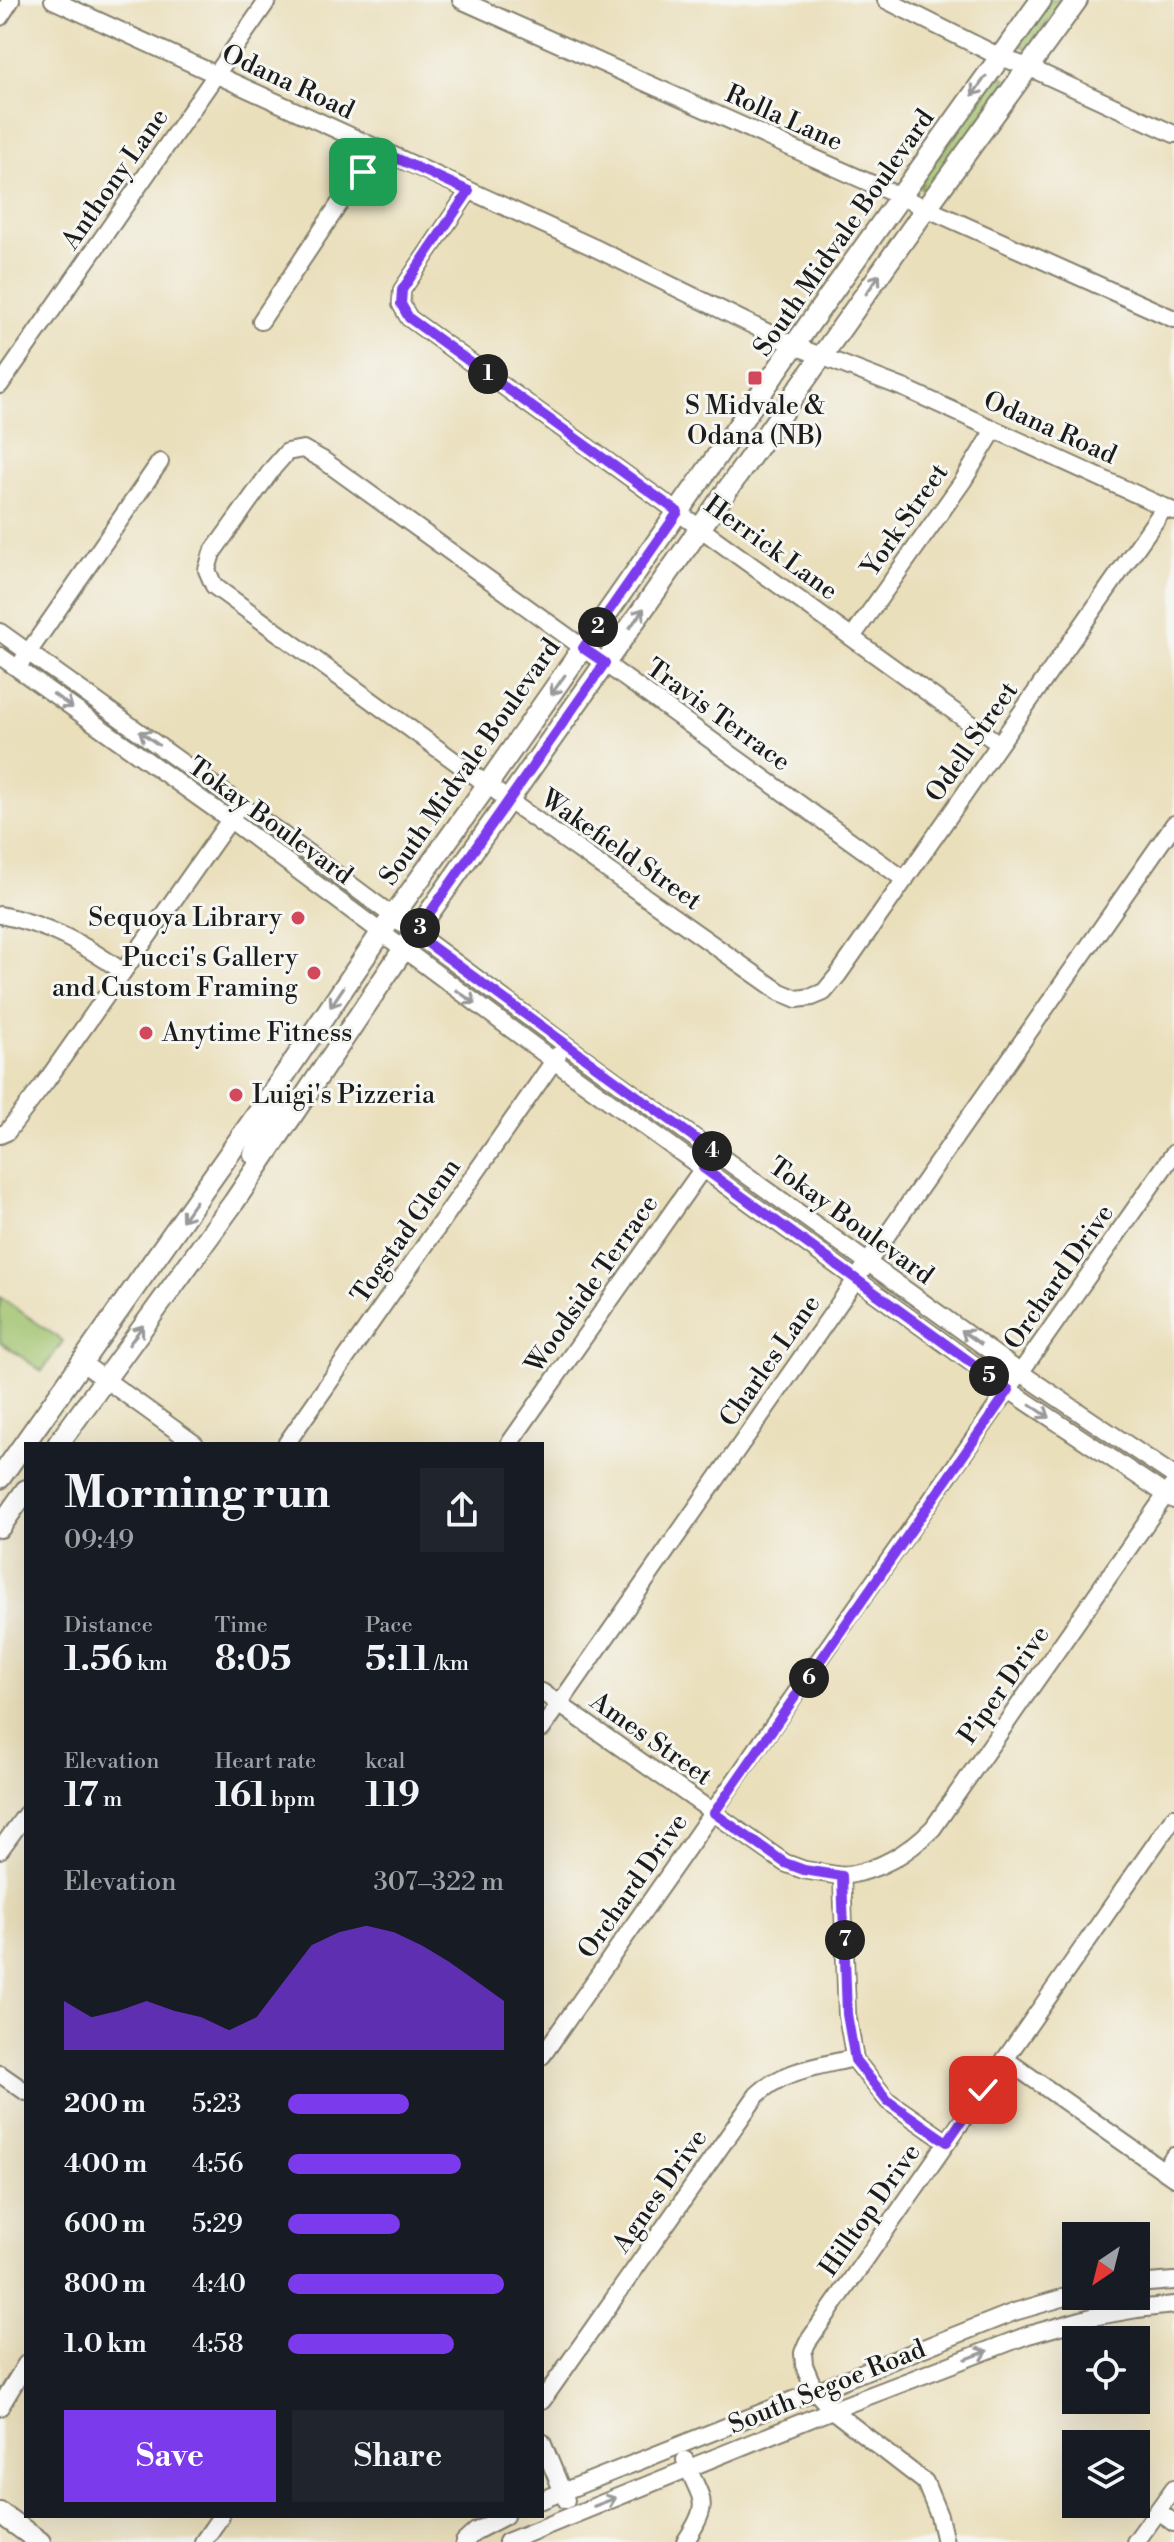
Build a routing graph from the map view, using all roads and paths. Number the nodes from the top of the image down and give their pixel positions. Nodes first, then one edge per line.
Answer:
1 (11, 0) edge
2 (268, 0) edge
3 (461, 0) edge
4 (886, 0) edge
5 (1041, 0) edge
6 (1077, 0) edge
7 (56, 1) edge
8 (0, 17) edge
9 (1000, 57) junction
10 (1028, 67) junction
11 (216, 75) junction
12 (1174, 134) edge
13 (376, 149) junction
14 (469, 191) junction
15 (900, 197) junction
16 (927, 207) junction
17 (1174, 319) edge
18 (261, 321) dead end
19 (798, 341) junction
20 (824, 352) junction
21 (0, 385) edge
22 (994, 430) junction
23 (306, 451) joint
24 (160, 462) dead end
25 (1169, 510) edge
26 (678, 512) junction
27 (701, 528) junction
28 (0, 632) edge
29 (852, 637) junction
30 (583, 648) junction
31 (29, 652) junction
32 (0, 656) edge
33 (605, 663) junction
34 (17, 668) junction
35 (999, 744) junction
36 (487, 784) junction
37 (509, 800) junction
38 (241, 804) junction
39 (229, 819) junction
40 (1174, 824) edge
41 (905, 880) junction
42 (0, 915) edge
43 (386, 924) junction
44 (409, 942) junction
45 (122, 971) junction
46 (812, 997) joint
47 (566, 1045) junction
48 (554, 1061) junction
49 (275, 1089) junction
50 (0, 1135) edge
51 (714, 1152) junction
52 (1174, 1153) edge
53 (703, 1168) junction
54 (234, 1202) junction
55 (867, 1263) junction
56 (856, 1279) junction
57 (81, 1362) junction
58 (1021, 1373) junction
59 (104, 1379) junction
60 (1009, 1390) junction
61 (25, 1442) edge
62 (59, 1442) edge
63 (192, 1442) edge
64 (287, 1442) edge
65 (510, 1442) edge
66 (24, 1444) edge
67 (1174, 1476) edge
68 (0, 1478) edge
69 (1171, 1492) edge
70 (24, 1493) edge
71 (0, 1527) edge
72 (544, 1693) edge
73 (559, 1704) junction
74 (544, 1726) edge
75 (714, 1813) junction
76 (24, 1817) edge
77 (1174, 1817) edge
78 (0, 1850) edge
79 (842, 1876) junction
80 (544, 2053) edge
81 (854, 2058) junction
82 (1005, 2059) junction
83 (0, 2074) edge
84 (24, 2091) edge
85 (947, 2142) junction
86 (1174, 2156) edge
87 (1169, 2174) edge
88 (1174, 2281) edge
89 (1150, 2283) edge
90 (1062, 2298) edge
91 (1174, 2305) edge
92 (24, 2367) edge
93 (544, 2398) edge
94 (823, 2401) junction
95 (0, 2407) edge
96 (679, 2446) junction
97 (544, 2447) edge
98 (688, 2469) junction
99 (1174, 2488) edge
100 (563, 2492) junction
101 (544, 2499) edge
102 (1158, 2511) junction
103 (0, 2513) edge
104 (572, 2514) junction
105 (220, 2518) edge
106 (501, 2518) edge
107 (1174, 2523) edge
108 (40, 2542) edge
109 (203, 2542) edge
110 (464, 2542) edge
111 (507, 2542) edge
112 (685, 2542) edge
113 (945, 2542) edge
114 (1135, 2542) edge

1 - 8 street
2 - 11 street, Anthony Lane
3 - 15 street, Rolla Lane
4 - 9 street
5 - 9 main road, South Midvale Boulevard
6 - 10 main road, South Midvale Boulevard
7 - 11 street, Odana Road
9 - 10 street
9 -> 15 main road, South Midvale Boulevard
10 - 12 street
10 - 16 main road, South Midvale Boulevard
11 - 13 street, Odana Road
11 - 21 street, Anthony Lane
13 - 14 street, Odana Road
13 - 18 street
14 - 19 street, Odana Road
14 - 26 street, Herrick Lane
15 - 16 street, Rolla Lane
15 - 19 main road, South Midvale Boulevard
16 - 17 street, Rolla Lane
20 -> 16 main road, South Midvale Boulevard
19 - 20 street, Odana Road
19 - 26 main road, South Midvale Boulevard
20 - 22 street, Odana Road
20 - 27 main road, South Midvale Boulevard
22 - 25 street, Odana Road
22 - 29 street, York Street
23 - 30 street, Travis Terrace
23 - 36 street, Wakefield Street
24 - 31 street
25 - 35 street, Odell Street
26 - 27 street, Herrick Lane
26 - 30 main road, South Midvale Boulevard
27 - 29 street, Herrick Lane
33 -> 27 main road, South Midvale Boulevard
28 - 31 street, Tokay Boulevard
29 - 35 street, Herrick Lane
30 - 33 street, Travis Terrace
30 -> 36 main road, South Midvale Boulevard
31 - 34 street
38 -> 31 street, Tokay Boulevard
32 - 34 street, Tokay Boulevard
33 - 37 main road, South Midvale Boulevard
33 - 41 street, Travis Terrace
34 -> 39 street, Tokay Boulevard
35 - 41 street, Odell Street
36 - 37 street, Wakefield Street
36 - 43 main road, South Midvale Boulevard
37 - 44 main road, South Midvale Boulevard
37 - 46 street, Wakefield Street
38 - 39 street
38 - 43 street, Tokay Boulevard
39 - 43 street, Tokay Boulevard
39 - 45 street
40 - 55 street, Charles Lane
41 - 46 street, Odell Street
42 - 45 street
43 - 44 street, Tokay Boulevard
43 -> 49 main road, South Midvale Boulevard
44 - 47 street, Tokay Boulevard
44 -> 48 street, Tokay Boulevard
44 - 54 main road, South Midvale Boulevard
45 - 50 street
47 - 48 street, Togstad Glenn
47 - 51 street, Tokay Boulevard
48 - 53 street, Tokay Boulevard
48 - 64 street, Togstad Glenn
49 - 54 main road
49 -> 57 main road, South Midvale Boulevard
51 - 53 street, Woodside Terrace
51 - 55 street, Tokay Boulevard
52 - 58 street, Orchard Drive
53 - 56 street, Tokay Boulevard
53 - 65 street, Woodside Terrace
59 -> 54 main road, South Midvale Boulevard
55 - 56 street, Charles Lane
58 -> 55 street, Tokay Boulevard
56 - 60 street, Tokay Boulevard
56 - 73 street, Charles Lane
57 - 59 street
57 - 61 main road, South Midvale Boulevard
58 - 60 street, Orchard Drive
58 - 67 street, Tokay Boulevard
59 - 62 main road, South Midvale Boulevard
59 - 63 street
60 -> 69 street, Tokay Boulevard
60 - 75 street, Orchard Drive
66 - 68 main road, South Midvale Boulevard
69 - 79 street, Piper Drive
70 - 71 main road
72 - 73 street, Ames Street
73 - 74 street, Charles Lane
73 - 75 street, Ames Street
75 - 79 street, Ames Street
75 - 80 street, Orchard Drive
76 - 78 street
77 - 82 street, Hilltop Drive
79 - 81 street
81 - 85 street
81 - 93 street, Agnes Drive
82 - 85 street, Hilltop Drive
82 - 87 street
83 - 84 street
85 - 94 street, Hilltop Drive
86 - 87 street
88 - 89 street
90 - 94 street, South Segoe Road
94 -> 91 street, South Segoe Road
92 - 95 street
94 - 96 street, South Segoe Road
94 - 98 street, South Segoe Road
94 - 113 street
96 - 98 street
96 - 100 street, South Segoe Road
97 - 100 street
104 -> 98 street, South Segoe Road
98 - 112 street
99 - 102 street
100 - 101 street, South Segoe Road
100 - 104 street
102 - 107 street
102 - 114 street
103 - 108 main road
104 - 111 street, South Segoe Road
105 - 109 street
106 - 110 street

